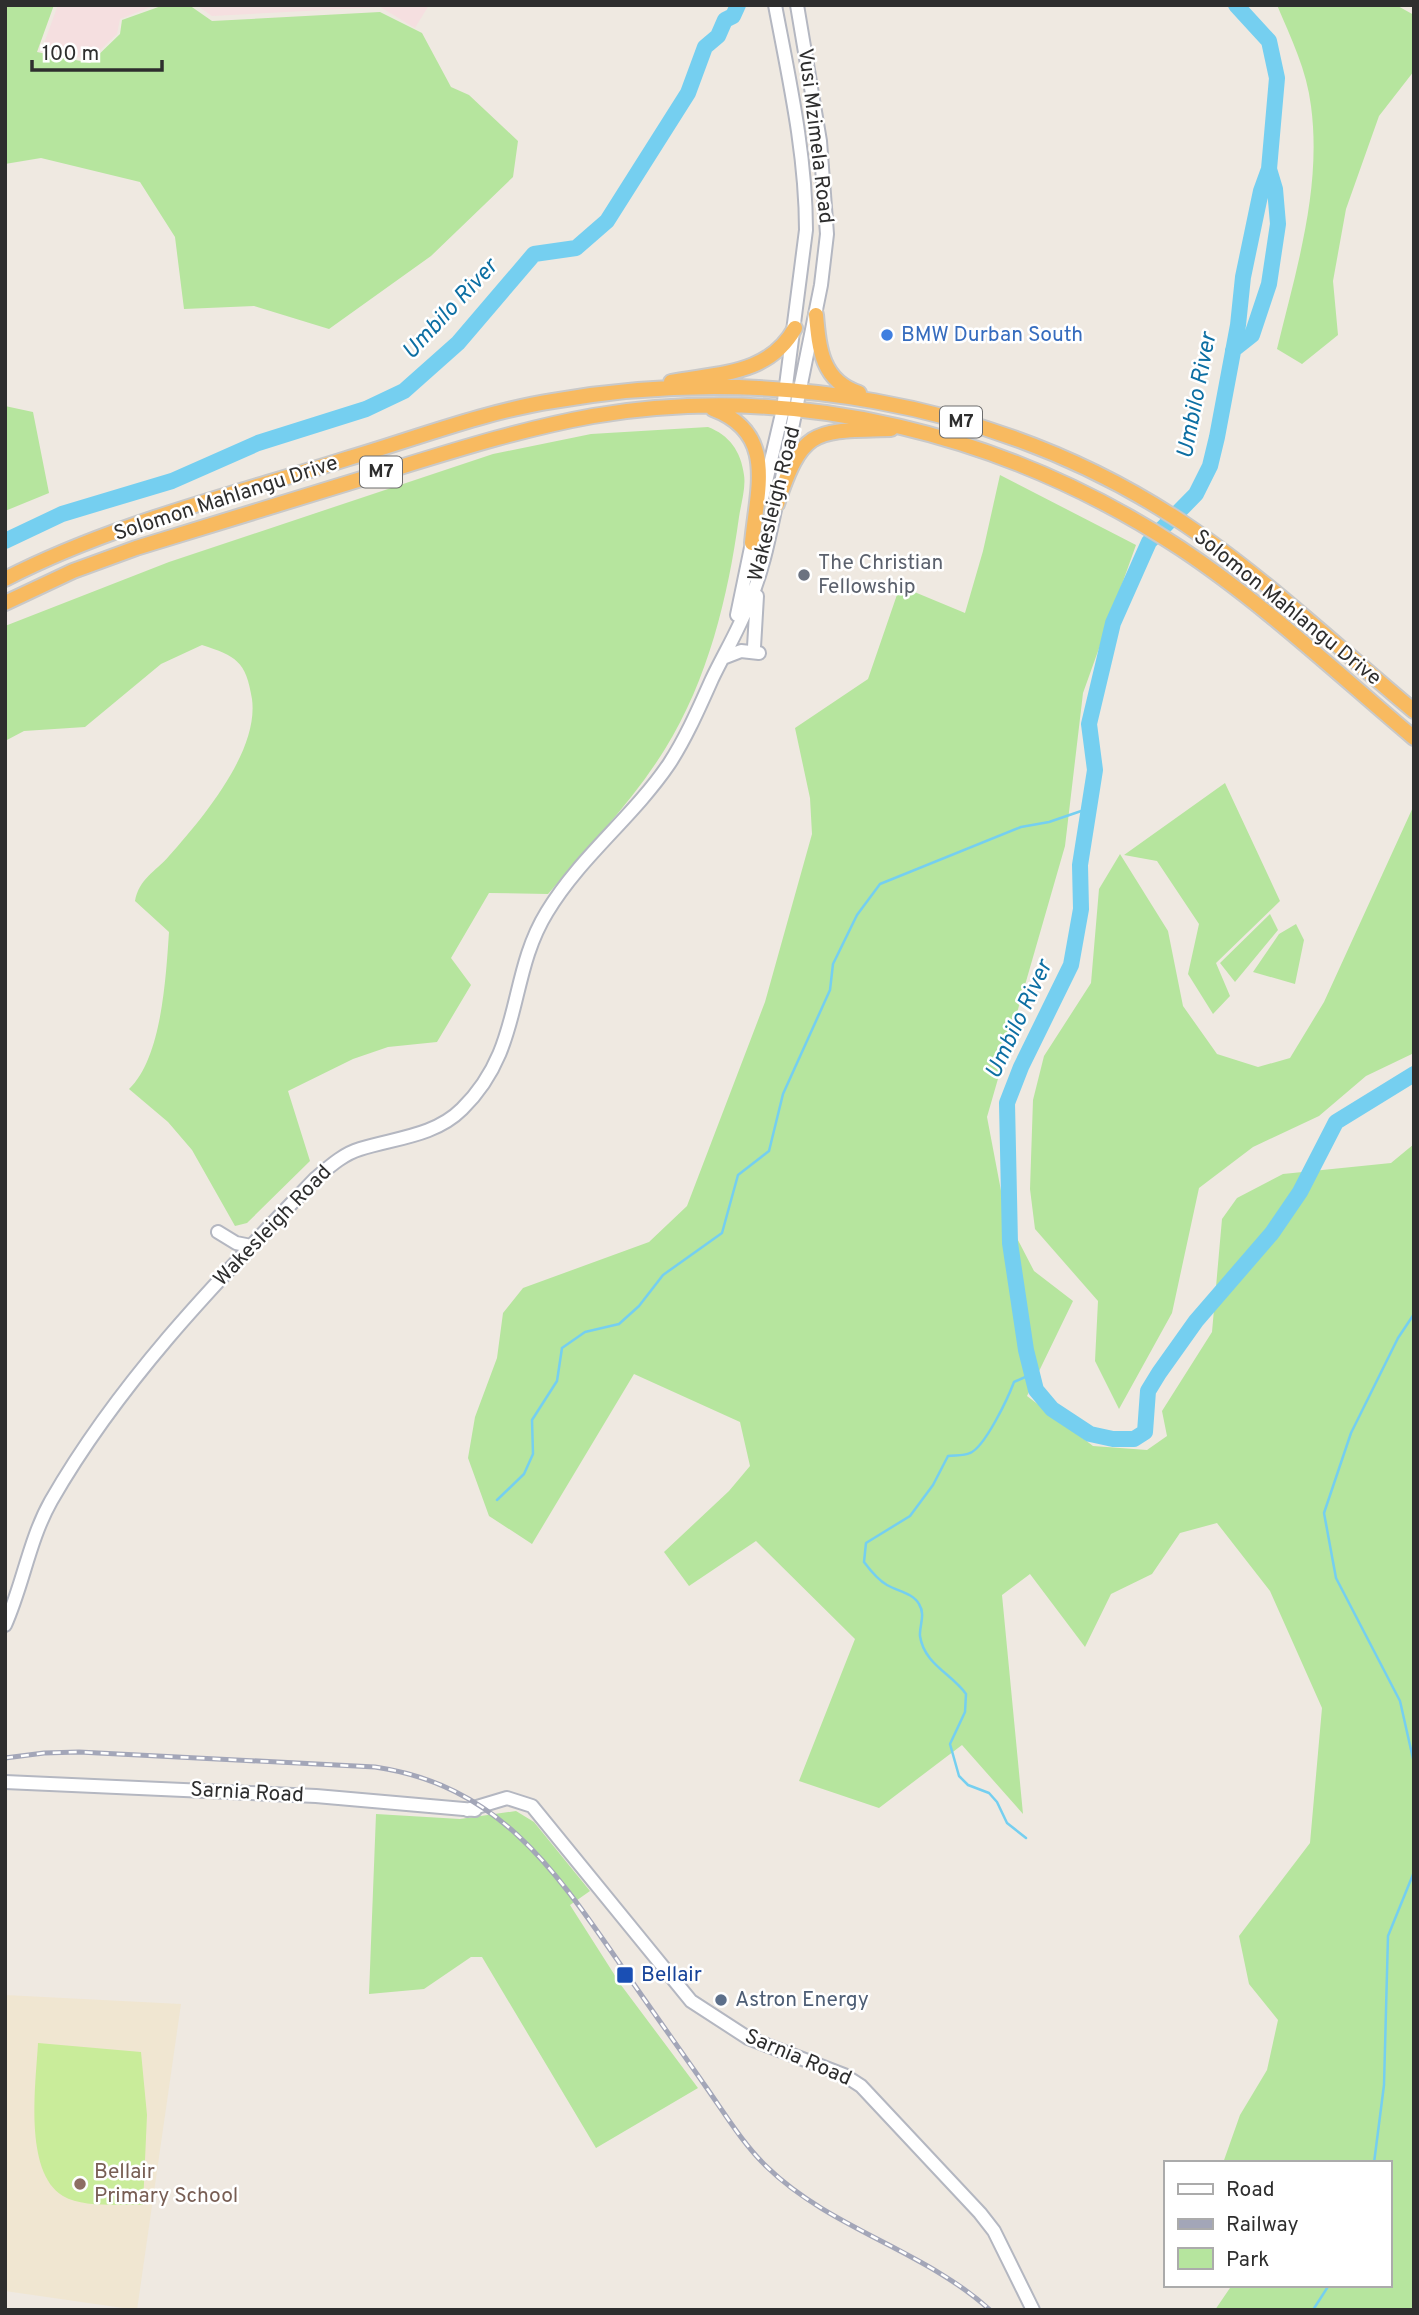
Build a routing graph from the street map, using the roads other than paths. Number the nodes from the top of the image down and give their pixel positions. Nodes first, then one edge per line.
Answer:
1 (775, 5) edge
2 (797, 5) edge
3 (816, 315) junction
4 (795, 328) junction
5 (785, 390) junction
6 (622, 391) junction
7 (802, 391) junction
8 (892, 404) junction
9 (702, 405) junction
10 (790, 409) junction
11 (914, 429) junction
12 (776, 504) junction
13 (752, 543) junction
14 (761, 572) junction
15 (5, 579) edge
16 (5, 603) edge
17 (733, 636) junction
18 (722, 659) junction
19 (1414, 711) edge
20 (1414, 738) edge
21 (218, 1231) dead end
22 (251, 1246) junction
23 (5, 1625) edge
24 (5, 1782) edge
25 (26, 1784) junction
26 (5, 1791) edge
27 (1033, 2310) edge

1 - 4 main road, Vusi Mzimela Road
2 - 3 main road, Vusi Mzimela Road
3 - 7 main road, Vusi Mzimela Road
3 - 8 highway
4 - 5 main road, Vusi Mzimela Road
4 - 6 highway
5 - 6 highway, Solomon Mahlangu Drive / M7
5 - 7 highway, Solomon Mahlangu Drive / M7
5 - 10 main road, Vusi Mzimela Road
6 - 15 highway, Solomon Mahlangu Drive / M7
7 - 8 highway, Solomon Mahlangu Drive / M7
7 - 10 main road, Vusi Mzimela Road
8 - 19 highway, Solomon Mahlangu Drive / M7
9 - 10 highway, Solomon Mahlangu Drive / M7
9 - 13 highway
9 - 16 highway, Solomon Mahlangu Drive / M7
10 - 11 highway, Solomon Mahlangu Drive / M7
10 - 12 main road, Wakesleigh Road
10 - 13 main road, Wakesleigh Road
11 - 12 highway
11 - 20 highway, Solomon Mahlangu Drive / M7
12 - 14 main road, Wakesleigh Road
13 - 17 main road, Wakesleigh Road
14 - 17 main road, Wakesleigh Road
14 - 18 main road
17 - 18 main road, Wakesleigh Road
18 - 22 main road, Wakesleigh Road
21 - 22 main road
22 - 23 main road, Wakesleigh Road
24 - 25 main road, Sarnia Road
25 - 26 main road, Sarnia Road
25 - 27 main road, Sarnia Road

